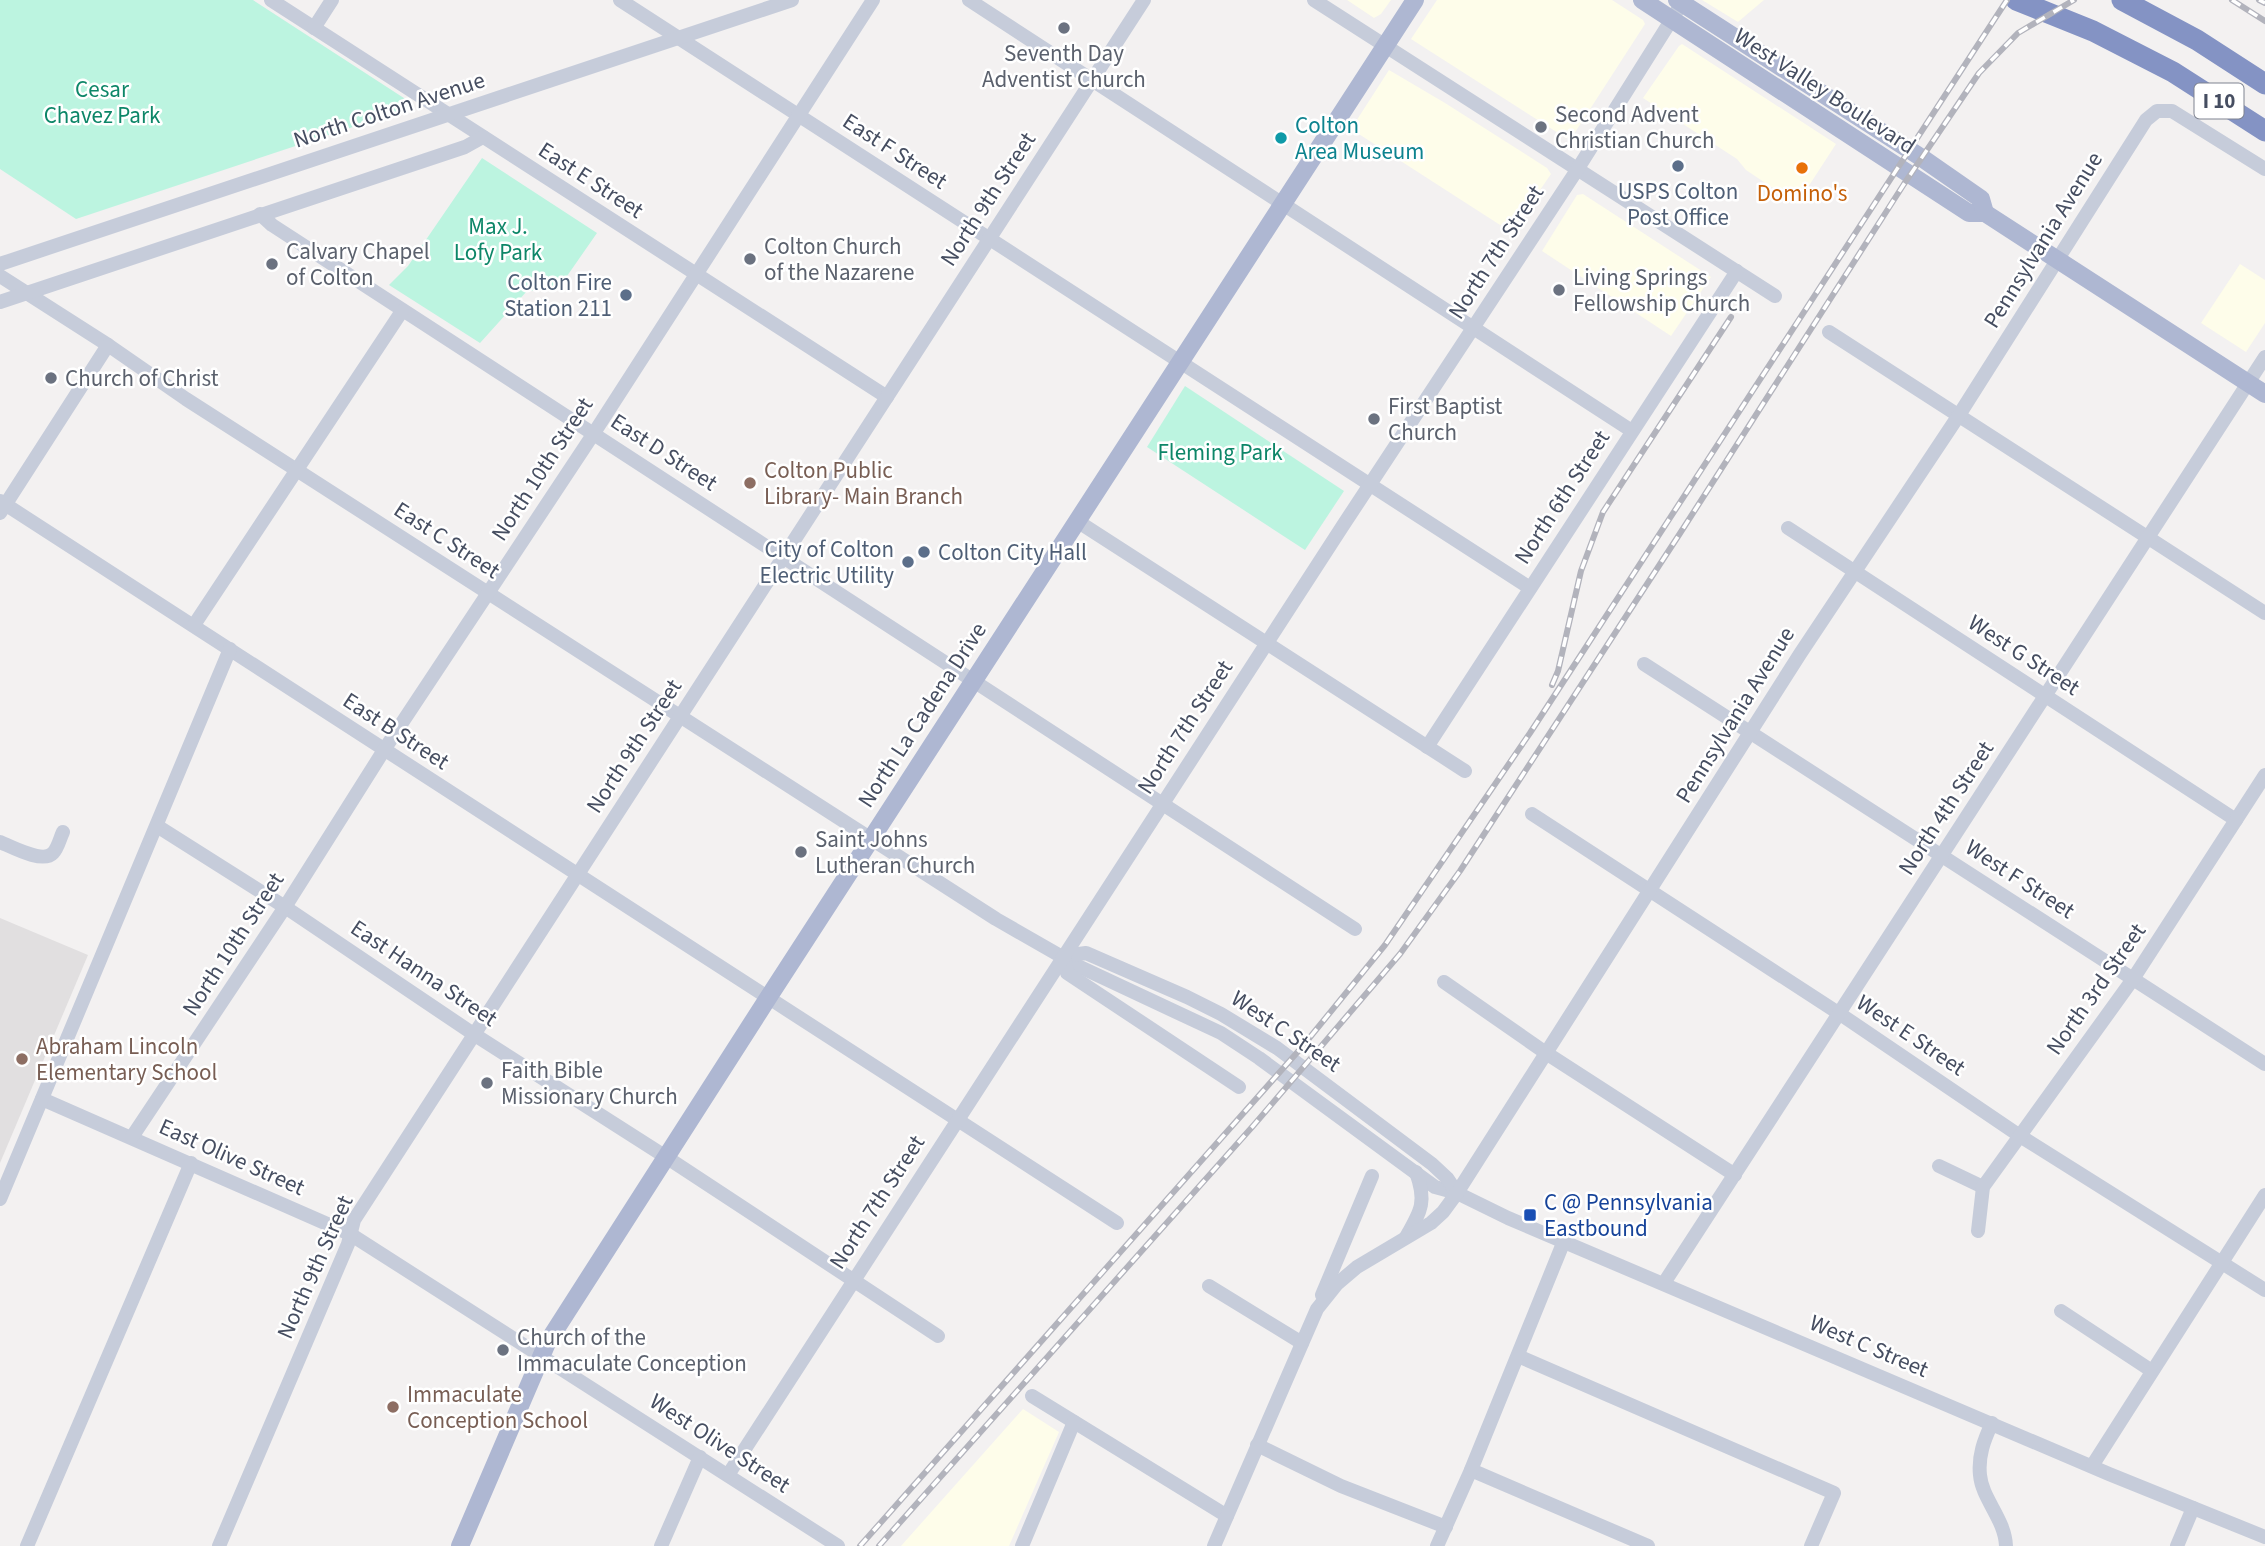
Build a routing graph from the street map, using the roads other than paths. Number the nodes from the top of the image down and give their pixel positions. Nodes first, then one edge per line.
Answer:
1 (271, 0) edge
2 (331, 0) edge
3 (620, 0) edge
4 (792, 0) edge
5 (873, 0) edge
6 (969, 0) edge
7 (1144, 0) edge
8 (1314, 0) edge
9 (1415, 0) edge
10 (1642, 0) edge
11 (2016, 0) edge
12 (1680, 1) edge
13 (2125, 1) edge
14 (1672, 19) junction
15 (314, 28) junction
16 (678, 37) junction
17 (1385, 45) junction
18 (1092, 81) junction
19 (2265, 84) edge
20 (1791, 98) junction
21 (1849, 111) junction
22 (447, 114) junction
23 (798, 116) junction
24 (2265, 131) edge
25 (483, 137) junction
26 (2265, 169) edge
27 (1577, 170) junction
28 (1283, 203) junction
29 (1985, 212) junction
30 (260, 214) junction
31 (990, 238) junction
32 (2058, 260) junction
33 (0, 264) edge
34 (1737, 271) junction
35 (695, 274) junction
36 (0, 276) edge
37 (26, 293) junction
38 (1775, 296) dead end
39 (0, 302) edge
40 (402, 311) junction
41 (1474, 328) junction
42 (1829, 332) dead end
43 (107, 345) junction
44 (2265, 357) edge
45 (1180, 362) junction
46 (2249, 383) junction
47 (2265, 394) edge
48 (887, 397) junction
49 (1959, 415) junction
50 (1632, 431) junction
51 (594, 433) junction
52 (297, 470) junction
53 (1370, 484) junction
54 (2, 506) edge
55 (1077, 521) junction
56 (1787, 528) dead end
57 (2149, 538) junction
58 (783, 557) junction
59 (1854, 571) junction
60 (1530, 588) junction
61 (488, 593) junction
62 (2265, 613) edge
63 (194, 625) junction
64 (1268, 642) junction
65 (230, 649) junction
66 (1644, 664) dead end
67 (974, 681) junction
68 (2046, 697) junction
69 (680, 717) junction
70 (1751, 733) junction
71 (1427, 747) junction
72 (384, 750) junction
73 (1465, 771) dead end
74 (2265, 775) edge
75 (1163, 803) junction
76 (1532, 814) dead end
77 (2236, 820) junction
78 (157, 826) junction
79 (63, 832) dead end
80 (872, 839) junction
81 (0, 842) edge
82 (1943, 856) junction
83 (578, 876) junction
84 (1651, 891) junction
85 (285, 907) junction
86 (1355, 929) dead end
87 (1064, 956) junction
88 (2133, 979) junction
89 (1444, 982) dead end
90 (768, 998) junction
91 (1840, 1014) junction
92 (475, 1035) junction
93 (1546, 1053) junction
94 (2265, 1064) edge
95 (1239, 1087) dead end
96 (42, 1099) junction
97 (957, 1120) junction
98 (2020, 1136) junction
99 (132, 1137) junction
100 (666, 1157) junction
101 (191, 1163) junction
102 (1939, 1166) dead end
103 (1416, 1172) junction
104 (1735, 1175) junction
105 (1372, 1176) dead end
106 (1983, 1186) junction
107 (1457, 1192) junction
108 (2265, 1195) edge
109 (0, 1199) edge
110 (1117, 1223) dead end
111 (1978, 1231) dead end
112 (350, 1234) junction
113 (1405, 1238) junction
114 (1564, 1241) junction
115 (2222, 1262) junction
116 (854, 1279) junction
117 (1664, 1283) junction
118 (1209, 1286) dead end
119 (2265, 1290) edge
120 (1317, 1309) junction
121 (2061, 1311) dead end
122 (938, 1336) dead end
123 (1302, 1343) junction
124 (541, 1355) junction
125 (1518, 1356) junction
126 (2152, 1371) junction
127 (1032, 1396) dead end
128 (1074, 1422) junction
129 (1992, 1423) junction
130 (1257, 1445) junction
131 (700, 1457) junction
132 (2092, 1466) junction
133 (1471, 1470) junction
134 (727, 1475) junction
135 (2193, 1508) junction
136 (1227, 1516) junction
137 (1446, 1527) junction
138 (2265, 1537) edge
139 (27, 1546) edge
140 (219, 1546) edge
141 (460, 1546) edge
142 (661, 1546) edge
143 (838, 1546) edge
144 (1022, 1546) edge
145 (1214, 1546) edge
146 (1437, 1546) edge
147 (1648, 1546) edge
148 (1811, 1546) edge
149 (2006, 1546) edge
150 (2177, 1546) edge

1 - 15 street, East E Street
2 - 15 street
3 - 16 street, East F Street
4 - 16 street, North Colton Avenue
5 - 23 street, North 10th Street
6 - 18 street
7 - 18 street, North 9th Street
8 - 17 street
9 - 17 main road, North La Cadena Drive
10 - 14 main road, West Valley Boulevard
11 - 24 highway, I 10
12 - 14 street, North 7th Street
12 - 21 main road, West Valley Boulevard
13 - 19 highway, I 10
14 - 20 main road, West Valley Boulevard
14 - 27 street, North 7th Street
15 - 22 street, East E Street
16 - 22 street, North Colton Avenue
16 - 23 street, East F Street
17 - 27 street
17 - 28 main road, North La Cadena Drive
18 - 28 street
18 - 31 street, North 9th Street
20 - 21 main road
20 - 29 main road, West Valley Boulevard
21 - 29 main road, West Valley Boulevard
22 - 25 street, East E Street
22 - 33 street, North Colton Avenue
23 - 31 street, East F Street
23 - 35 street, North 10th Street
25 - 30 street
25 - 35 street, East E Street
26 - 32 street, Pennsylvania Avenue
27 - 34 street
27 - 41 street, North 7th Street
28 - 41 street
28 - 45 main road, North La Cadena Drive
29 - 32 main road, West Valley Boulevard
30 - 37 street
30 - 40 street, East D Street
31 - 45 street, East F Street
31 - 48 street, North 9th Street
32 - 46 main road, West Valley Boulevard
32 - 49 street, Pennsylvania Avenue
34 - 38 street
34 - 50 street, North 6th Street
35 - 48 street, East E Street
35 - 51 street, North 10th Street
36 - 37 street, East C Street
37 - 39 street
37 - 43 street, East C Street
40 - 51 street, East D Street
40 - 52 street
41 - 50 street
41 - 53 street, North 7th Street
42 - 49 street
43 - 52 street, East C Street
43 - 54 street
44 - 46 street, North 4th Street
45 - 53 street
45 - 55 main road, North La Cadena Drive
46 - 47 main road, West Valley Boulevard
46 - 57 street, North 4th Street
48 - 58 street, North 9th Street
49 - 57 street
49 - 59 street, Pennsylvania Avenue
50 - 60 street, North 6th Street
51 - 58 street, East D Street
51 - 61 street, North 10th Street
52 - 61 street, East C Street
52 - 63 street
53 - 60 street
53 - 64 street, North 7th Street
54 - 63 street, East B Street
55 - 64 street
55 - 67 main road, North La Cadena Drive
56 - 59 street, West G Street
57 - 62 street
57 - 68 street, North 4th Street
58 - 67 street, East D Street
58 - 69 street, North 9th Street
59 - 68 street, West G Street
59 - 70 street, Pennsylvania Avenue
60 - 71 street, North 6th Street
61 - 69 street, East C Street
61 - 72 street, North 10th Street
63 - 65 street, East B Street
64 - 71 street
64 - 75 street, North 7th Street
65 - 72 street, East B Street
65 - 78 street
66 - 70 street, West F Street
67 - 75 street, East D Street
67 - 80 main road, North La Cadena Drive
68 - 77 street, West G Street
68 - 82 street, North 4th Street
69 - 80 street, East C Street
69 - 83 street, North 9th Street
70 - 82 street, West F Street
70 - 84 street, Pennsylvania Avenue
71 - 73 street
72 - 83 street, East B Street
72 - 85 street, North 10th Street
74 - 77 street, North 3rd Street
75 - 86 street, East D Street
75 - 87 street, North 7th Street
76 - 84 street, West E Street
77 - 88 street, North 3rd Street
78 - 85 street, East Hanna Street
78 - 96 street
79 - 81 street
80 - 87 street, West C Street
80 - 90 main road, North La Cadena Drive
82 - 88 street, West F Street
82 - 91 street, North 4th Street
83 - 90 street, East B Street
83 - 92 street, North 9th Street
84 - 91 street, West E Street
84 - 93 street, Pennsylvania Avenue
85 - 92 street, East Hanna Street
85 - 99 street, North 10th Street
87 - 95 street
87 - 97 street, North 7th Street
87 - 103 street, West C Street
87 - 107 street, West C Street
88 - 94 street, West F Street
88 - 98 street, North 3rd Street
89 - 93 street
90 - 97 street, East B Street
90 - 100 main road, North La Cadena Drive
91 - 98 street, West E Street
91 - 104 street, North 4th Street
92 - 100 street, East Hanna Street
92 - 112 street, North 9th Street
93 - 104 street
93 - 107 street, Pennsylvania Avenue
96 - 99 street, East Olive Street
96 - 109 street
97 - 110 street, East B Street
97 - 116 street, North 7th Street
98 - 106 street, North 3rd Street
98 - 115 street, West E Street
99 - 101 street, East Olive Street
100 - 116 street, East Hanna Street
100 - 124 main road, North La Cadena Drive
101 - 112 street, East Olive Street
101 - 139 street
102 - 106 street
103 - 107 street, West C Street
103 - 113 street
104 - 117 street, North 4th Street
105 - 120 street, Pennsylvania Avenue
106 - 111 street
107 - 113 street, Pennsylvania Avenue
107 - 114 street, West C Street
108 - 115 street
112 - 124 street, East Olive Street
112 - 140 street, North 9th Street
113 - 120 street, Pennsylvania Avenue
114 - 117 street, West C Street
114 - 125 street
115 - 119 street, West E Street
115 - 126 street
116 - 122 street, East Hanna Street
116 - 134 street, North 7th Street
117 - 129 street, West C Street
118 - 123 street
120 - 123 street, Pennsylvania Avenue
121 - 126 street
123 - 130 street, Pennsylvania Avenue
124 - 131 street, West Olive Street
124 - 141 main road, North La Cadena Drive
125 - 133 street
125 - 148 street
126 - 132 street
127 - 128 street
128 - 136 street
128 - 144 street
129 - 132 street, West C Street
129 - 149 street
130 - 136 street, Pennsylvania Avenue
130 - 137 street
131 - 134 street, West Olive Street
131 - 142 street
132 - 135 street, West C Street
133 - 137 street
133 - 147 street
134 - 143 street, West Olive Street
135 - 138 street, West C Street
135 - 150 street
136 - 145 street, Pennsylvania Avenue
137 - 146 street

